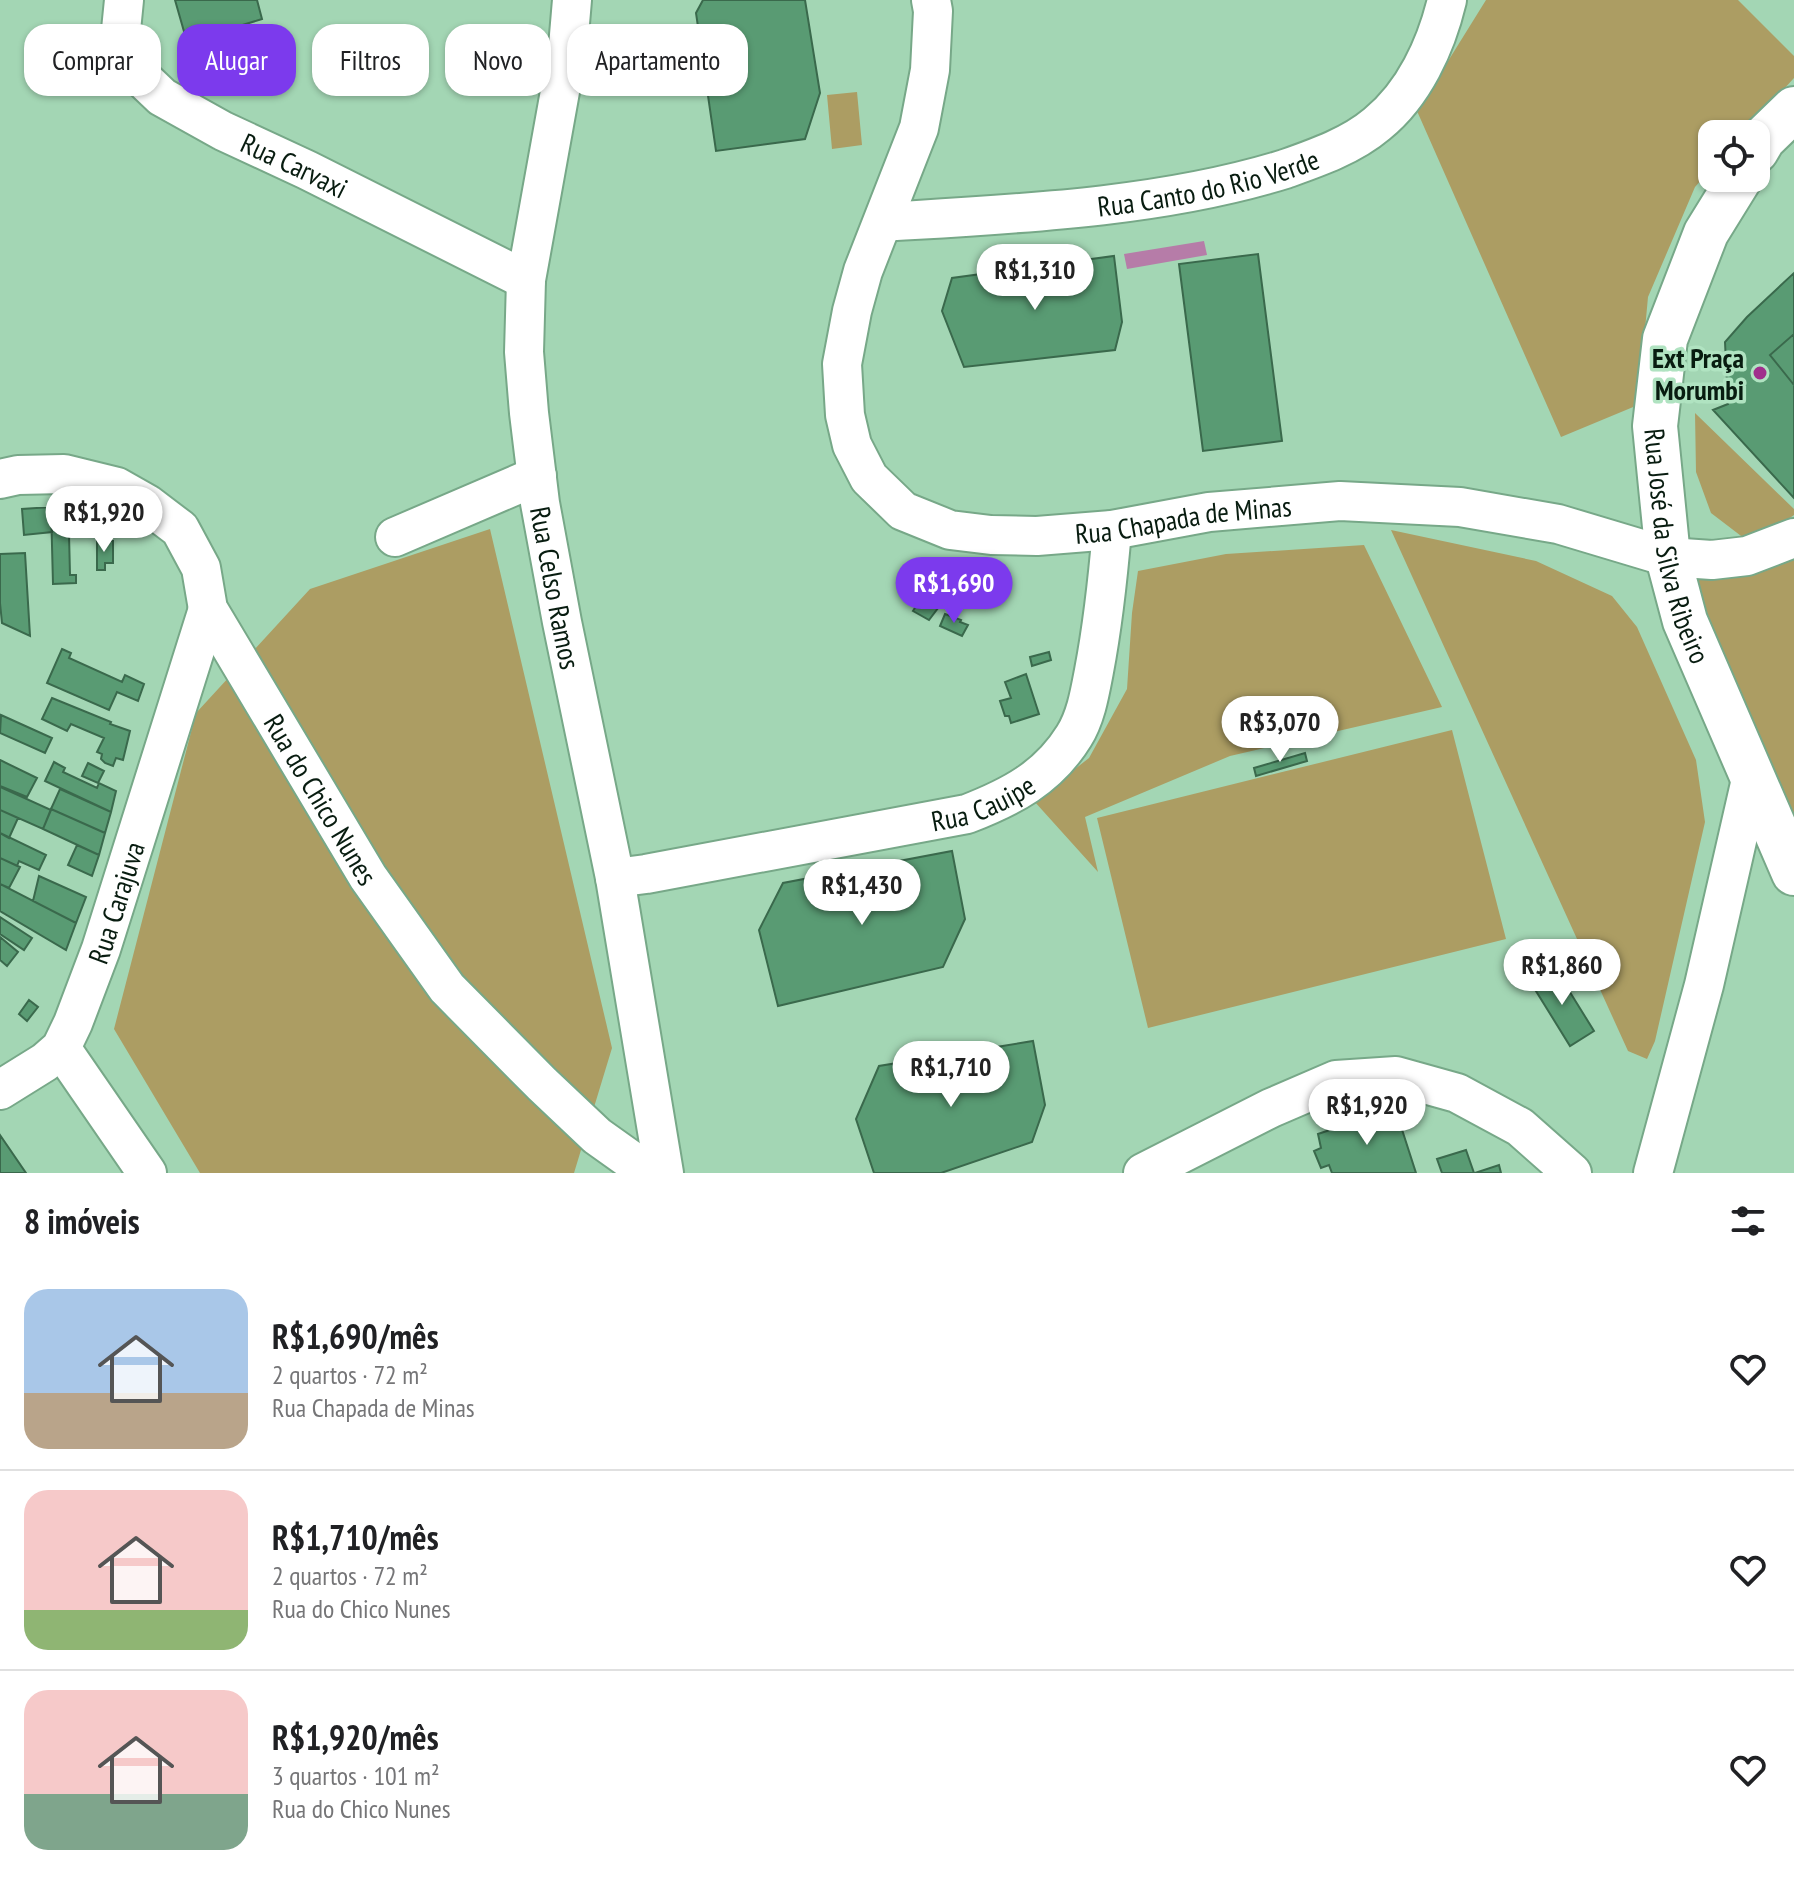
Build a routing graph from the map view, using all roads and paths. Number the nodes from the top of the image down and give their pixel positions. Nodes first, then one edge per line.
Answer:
1 (124, 0) edge
2 (572, 0) edge
3 (931, 0) edge
4 (1447, 0) edge
5 (1794, 109) edge
6 (1770, 132) edge
7 (1731, 192) edge
8 (883, 222) junction
9 (526, 280) junction
10 (537, 476) junction
11 (0, 479) edge
12 (1112, 530) junction
13 (395, 537) dead end
14 (1794, 538) edge
15 (1668, 557) junction
16 (208, 609) junction
17 (1752, 775) junction
18 (1791, 865) edge
19 (615, 878) junction
20 (1728, 883) junction
21 (61, 1048) junction
22 (0, 1090) edge
23 (147, 1173) edge
24 (649, 1173) edge
25 (664, 1173) edge
26 (1143, 1173) edge
27 (1572, 1173) edge
28 (1653, 1173) edge

1 - 9 street, Rua Carvaxi
2 - 9 street, Rua Celso Ramos
3 - 8 street, Rua Chapada de Minas
4 - 8 street, Rua Canto do Rio Verde
5 - 6 main road
7 - 15 main road, Rua José da Silva Ribeiro
8 - 12 street, Rua Chapada de Minas
9 - 10 street, Rua Celso Ramos
10 - 13 street
10 - 19 street, Rua Celso Ramos
11 - 16 street, Rua do Chico Nunes
12 - 15 street, Rua Chapada de Minas
12 - 19 street, Rua Cauipe
14 - 15 street, Rua Chapada de Minas
15 - 17 main road, Rua José da Silva Ribeiro
16 - 21 street, Rua Carajuva
16 - 24 street, Rua do Chico Nunes
17 - 18 main road, Rua José da Silva Ribeiro
17 - 20 street
18 - 20 street
19 - 25 street, Rua Celso Ramos
20 - 28 street
21 - 22 street
21 - 23 street
26 - 27 street

